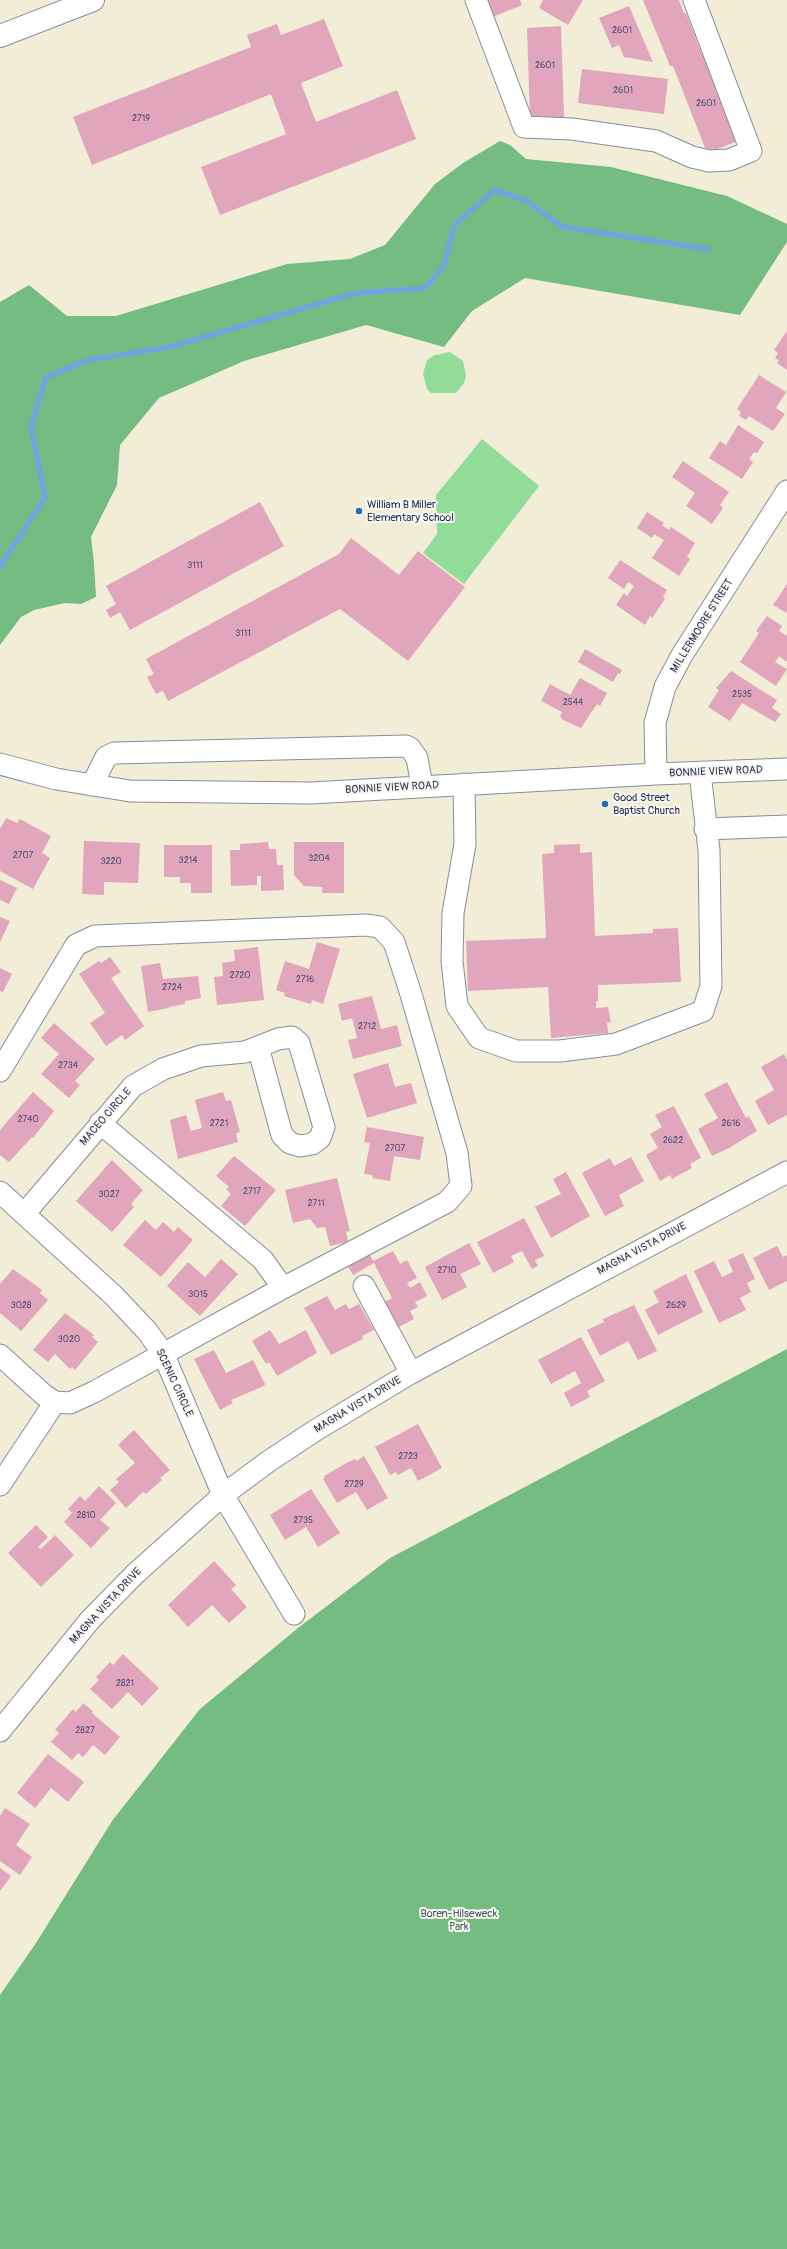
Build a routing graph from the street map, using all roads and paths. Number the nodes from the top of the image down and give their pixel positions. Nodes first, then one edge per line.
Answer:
1 (476, 0) edge
2 (694, 0) edge
3 (89, 1) edge
4 (0, 36) edge
5 (787, 491) edge
6 (0, 764) edge
7 (787, 770) edge
8 (700, 773) junction
9 (656, 774) junction
10 (464, 784) junction
11 (92, 785) junction
12 (422, 786) junction
13 (787, 826) edge
14 (705, 829) junction
15 (258, 1047) junction
16 (0, 1071) edge
17 (100, 1122) junction
18 (787, 1172) edge
19 (0, 1192) edge
20 (25, 1213) junction
21 (364, 1286) dead end
22 (283, 1288) junction
23 (163, 1353) junction
24 (0, 1355) edge
25 (412, 1373) junction
26 (55, 1402) junction
27 (0, 1485) edge
28 (223, 1495) junction
29 (294, 1614) dead end
30 (0, 1731) edge

1 - 2 street
3 - 4 main road
5 - 9 street, MILLERMOORE STREET
6 - 11 street, BONNIE VIEW ROAD
7 - 8 street, BONNIE VIEW ROAD
8 - 9 street, BONNIE VIEW ROAD
8 - 14 street
9 - 10 street, BONNIE VIEW ROAD
10 - 12 street, BONNIE VIEW ROAD
10 - 14 street
11 - 12 street, BONNIE VIEW ROAD
11 - 12 street
13 - 14 street
15 - 15 street, MACEO CIRCLE
15 - 17 street, MACEO CIRCLE
16 - 22 street
17 - 20 street, MACEO CIRCLE
17 - 22 street
18 - 25 street, MAGNA VISTA DRIVE
19 - 20 street, SCENIC CIRCLE
20 - 23 street, SCENIC CIRCLE
21 - 25 street
22 - 23 street
23 - 26 street
23 - 28 street, SCENIC CIRCLE
24 - 26 street
25 - 28 street, MAGNA VISTA DRIVE
26 - 27 street
28 - 29 street, SCENIC CIRCLE
28 - 30 street, MAGNA VISTA DRIVE

